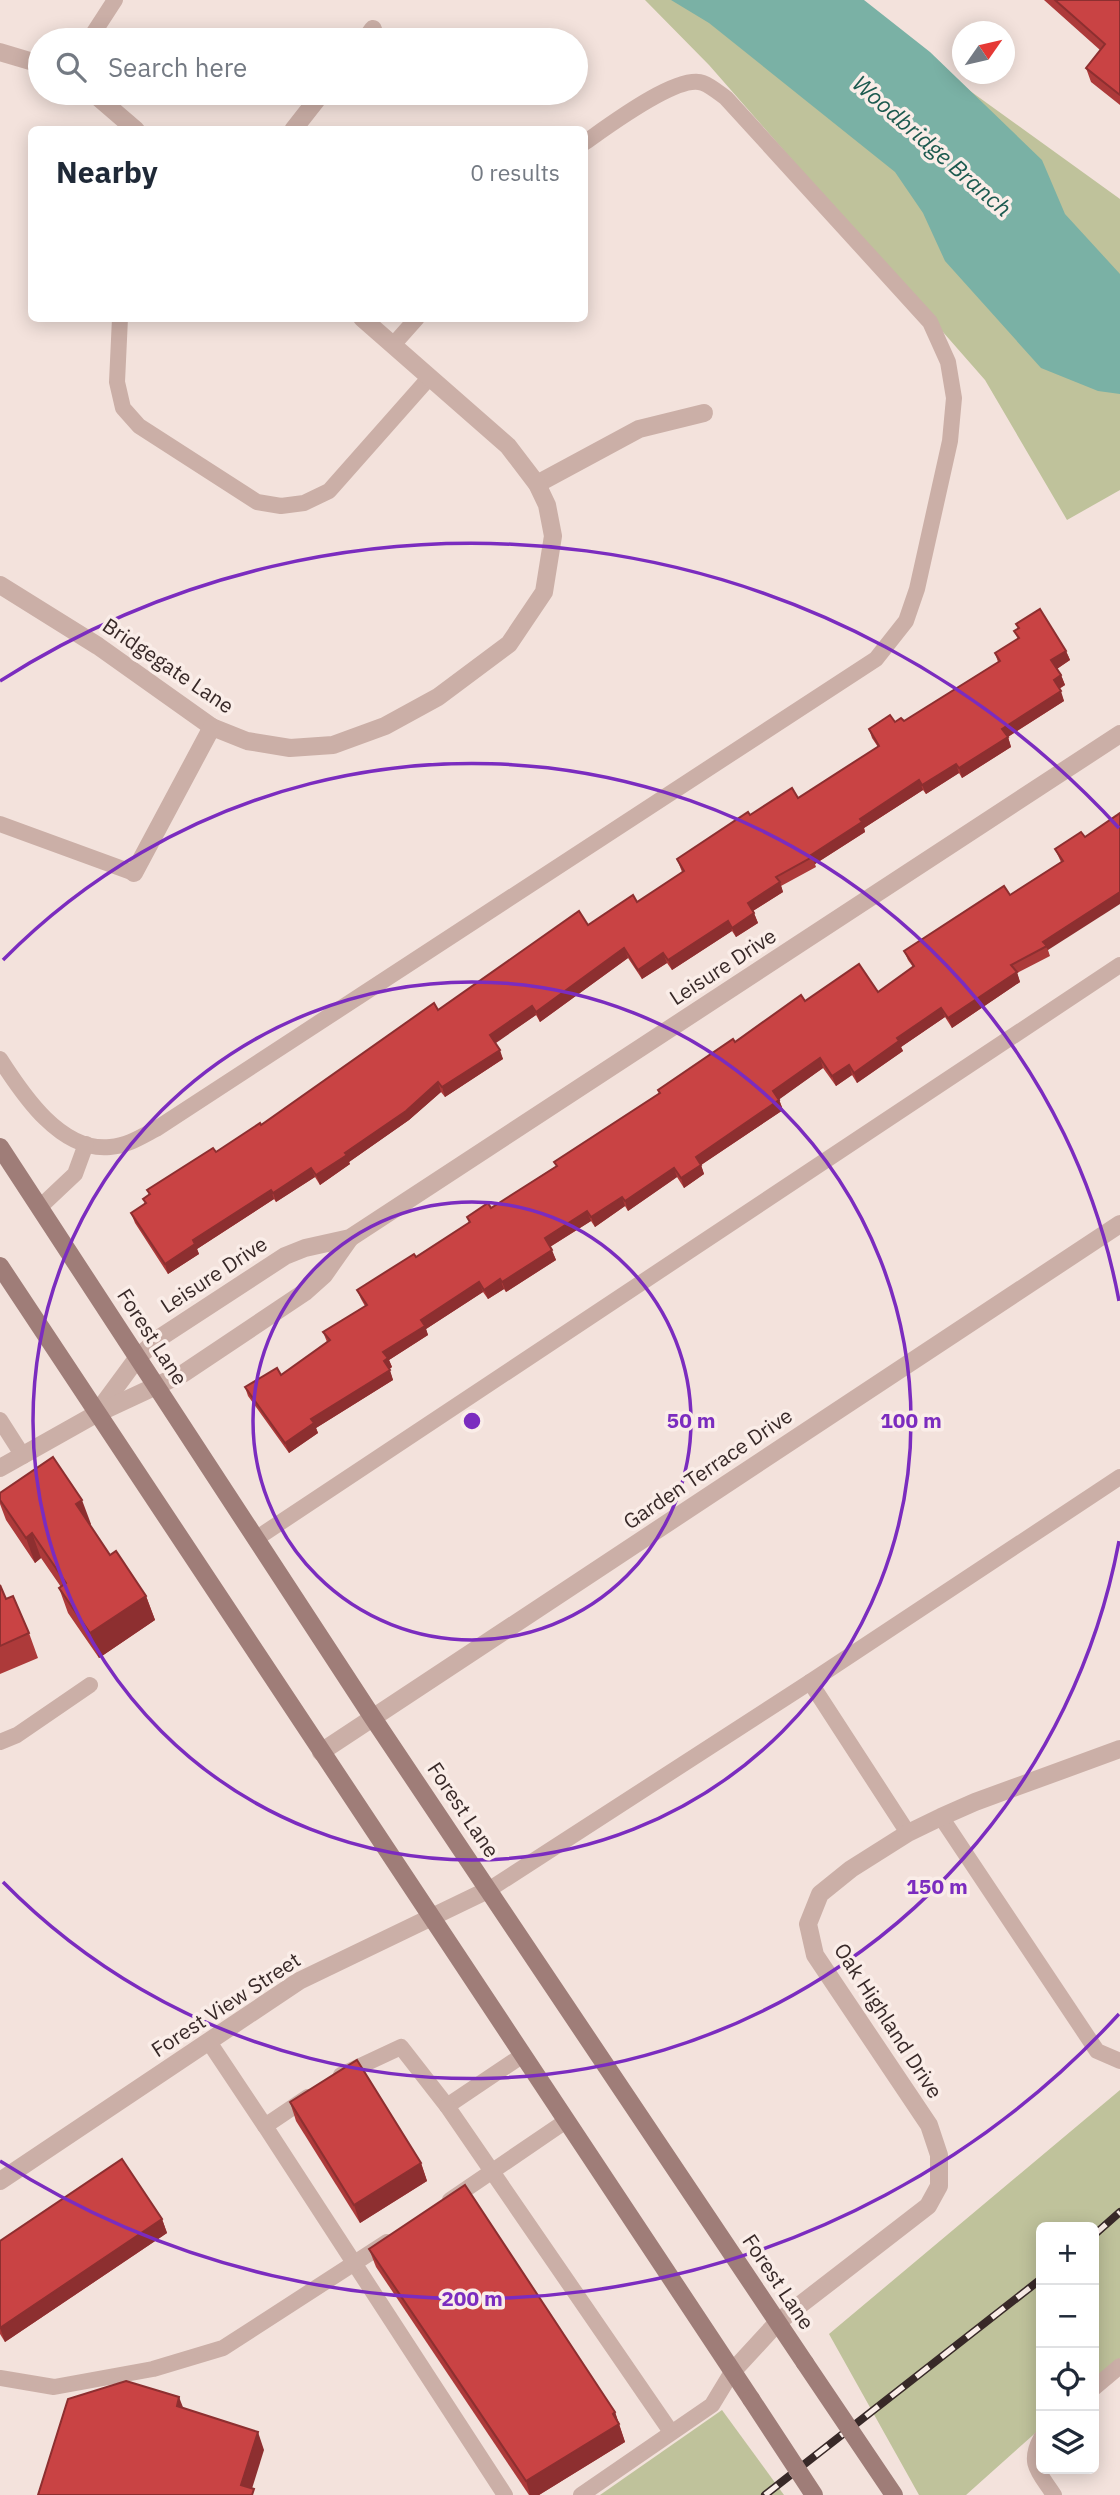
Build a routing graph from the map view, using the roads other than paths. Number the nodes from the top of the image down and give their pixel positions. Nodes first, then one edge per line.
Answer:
1 (115, 0) edge
2 (97, 28) edge
3 (0, 52) edge
4 (28, 60) edge
5 (107, 105) edge
6 (313, 105) edge
7 (131, 126) edge
8 (296, 126) edge
9 (588, 139) edge
10 (120, 322) edge
11 (367, 322) edge
12 (413, 322) edge
13 (393, 345) junction
14 (429, 378) junction
15 (704, 413) dead end
16 (537, 484) junction
17 (0, 584) edge
18 (212, 727) junction
19 (1120, 734) edge
20 (0, 824) edge
21 (134, 873) joint
22 (1120, 965) edge
23 (0, 1059) edge
24 (86, 1144) junction
25 (0, 1147) edge
26 (40, 1207) junction
27 (1120, 1224) edge
28 (350, 1238) junction
29 (0, 1266) edge
30 (138, 1357) junction
31 (158, 1386) junction
32 (96, 1413) junction
33 (0, 1420) edge
34 (23, 1456) junction
35 (0, 1468) edge
36 (1120, 1477) edge
37 (257, 1538) junction
38 (810, 1682) junction
39 (90, 1685) dead end
40 (373, 1718) junction
41 (0, 1742) edge
42 (1120, 1749) edge
43 (321, 1752) junction
44 (941, 1817) junction
45 (908, 1833) junction
46 (490, 1889) junction
47 (432, 1918) junction
48 (209, 2042) junction
49 (523, 2055) junction
50 (1120, 2061) edge
51 (447, 2106) junction
52 (566, 2121) junction
53 (265, 2126) junction
54 (492, 2172) junction
55 (0, 2181) edge
56 (435, 2210) edge
57 (400, 2233) edge
58 (355, 2264) junction
59 (778, 2322) junction
60 (1120, 2366) edge
61 (733, 2372) junction
62 (0, 2378) edge
63 (1099, 2384) edge
64 (671, 2432) junction
65 (1040, 2474) edge
66 (505, 2495) edge
67 (581, 2495) edge
68 (814, 2495) edge
69 (894, 2495) edge
70 (1054, 2495) edge

1 - 2 lane
3 - 4 street
5 - 7 street
6 - 8 street
9 - 24 lane
10 - 14 lane
11 - 13 street, Bridgegate Lane
12 - 13 lane
13 - 14 street, Bridgegate Lane
14 - 16 street, Bridgegate Lane
15 - 16 street
16 - 18 street, Bridgegate Lane
17 - 18 street, Bridgegate Lane
18 - 21 street
19 - 28 street, Leisure Drive
20 - 21 lane
22 - 37 lane
23 - 24 lane
24 - 26 lane
25 - 26 main road, Forest Lane
26 - 30 main road, Forest Lane
27 - 40 street, Garden Terrace Drive
28 - 30 street, Leisure Drive
28 - 31 street, Leisure Drive
29 - 32 main road
30 - 31 main road, Forest Lane
30 - 32 street, Leisure Drive
31 - 32 street, Leisure Drive
31 - 37 main road, Forest Lane
32 - 34 street, Leisure Drive
32 - 43 main road
33 - 34 lane
34 - 35 street, Leisure Drive
36 - 38 lane
37 - 40 main road, Forest Lane
38 - 45 lane
38 - 46 lane
39 - 41 lane
40 - 43 street, Garden Terrace Drive
40 - 46 main road, Forest Lane
42 - 44 street, Oak Highland Drive
43 - 47 main road
44 - 45 street, Oak Highland Drive
44 - 50 lane
45 - 59 street, Oak Highland Drive
46 - 47 street, Forest View Street
46 - 59 main road, Forest Lane
47 - 48 street, Forest View Street
47 - 49 main road
48 - 53 lane
48 - 55 street, Forest View Street
49 - 51 lane
49 - 52 main road
51 - 53 lane
51 - 54 lane
52 - 54 lane
52 - 61 main road
53 - 58 lane
54 - 56 lane
54 - 64 lane
57 - 58 lane
58 - 62 lane
58 - 66 lane
59 - 61 street, Oak Highland Drive
59 - 69 main road, Forest Lane, bridge
60 - 63 lane
61 - 64 lane
61 - 68 main road, bridge
64 - 67 lane
65 - 70 lane

